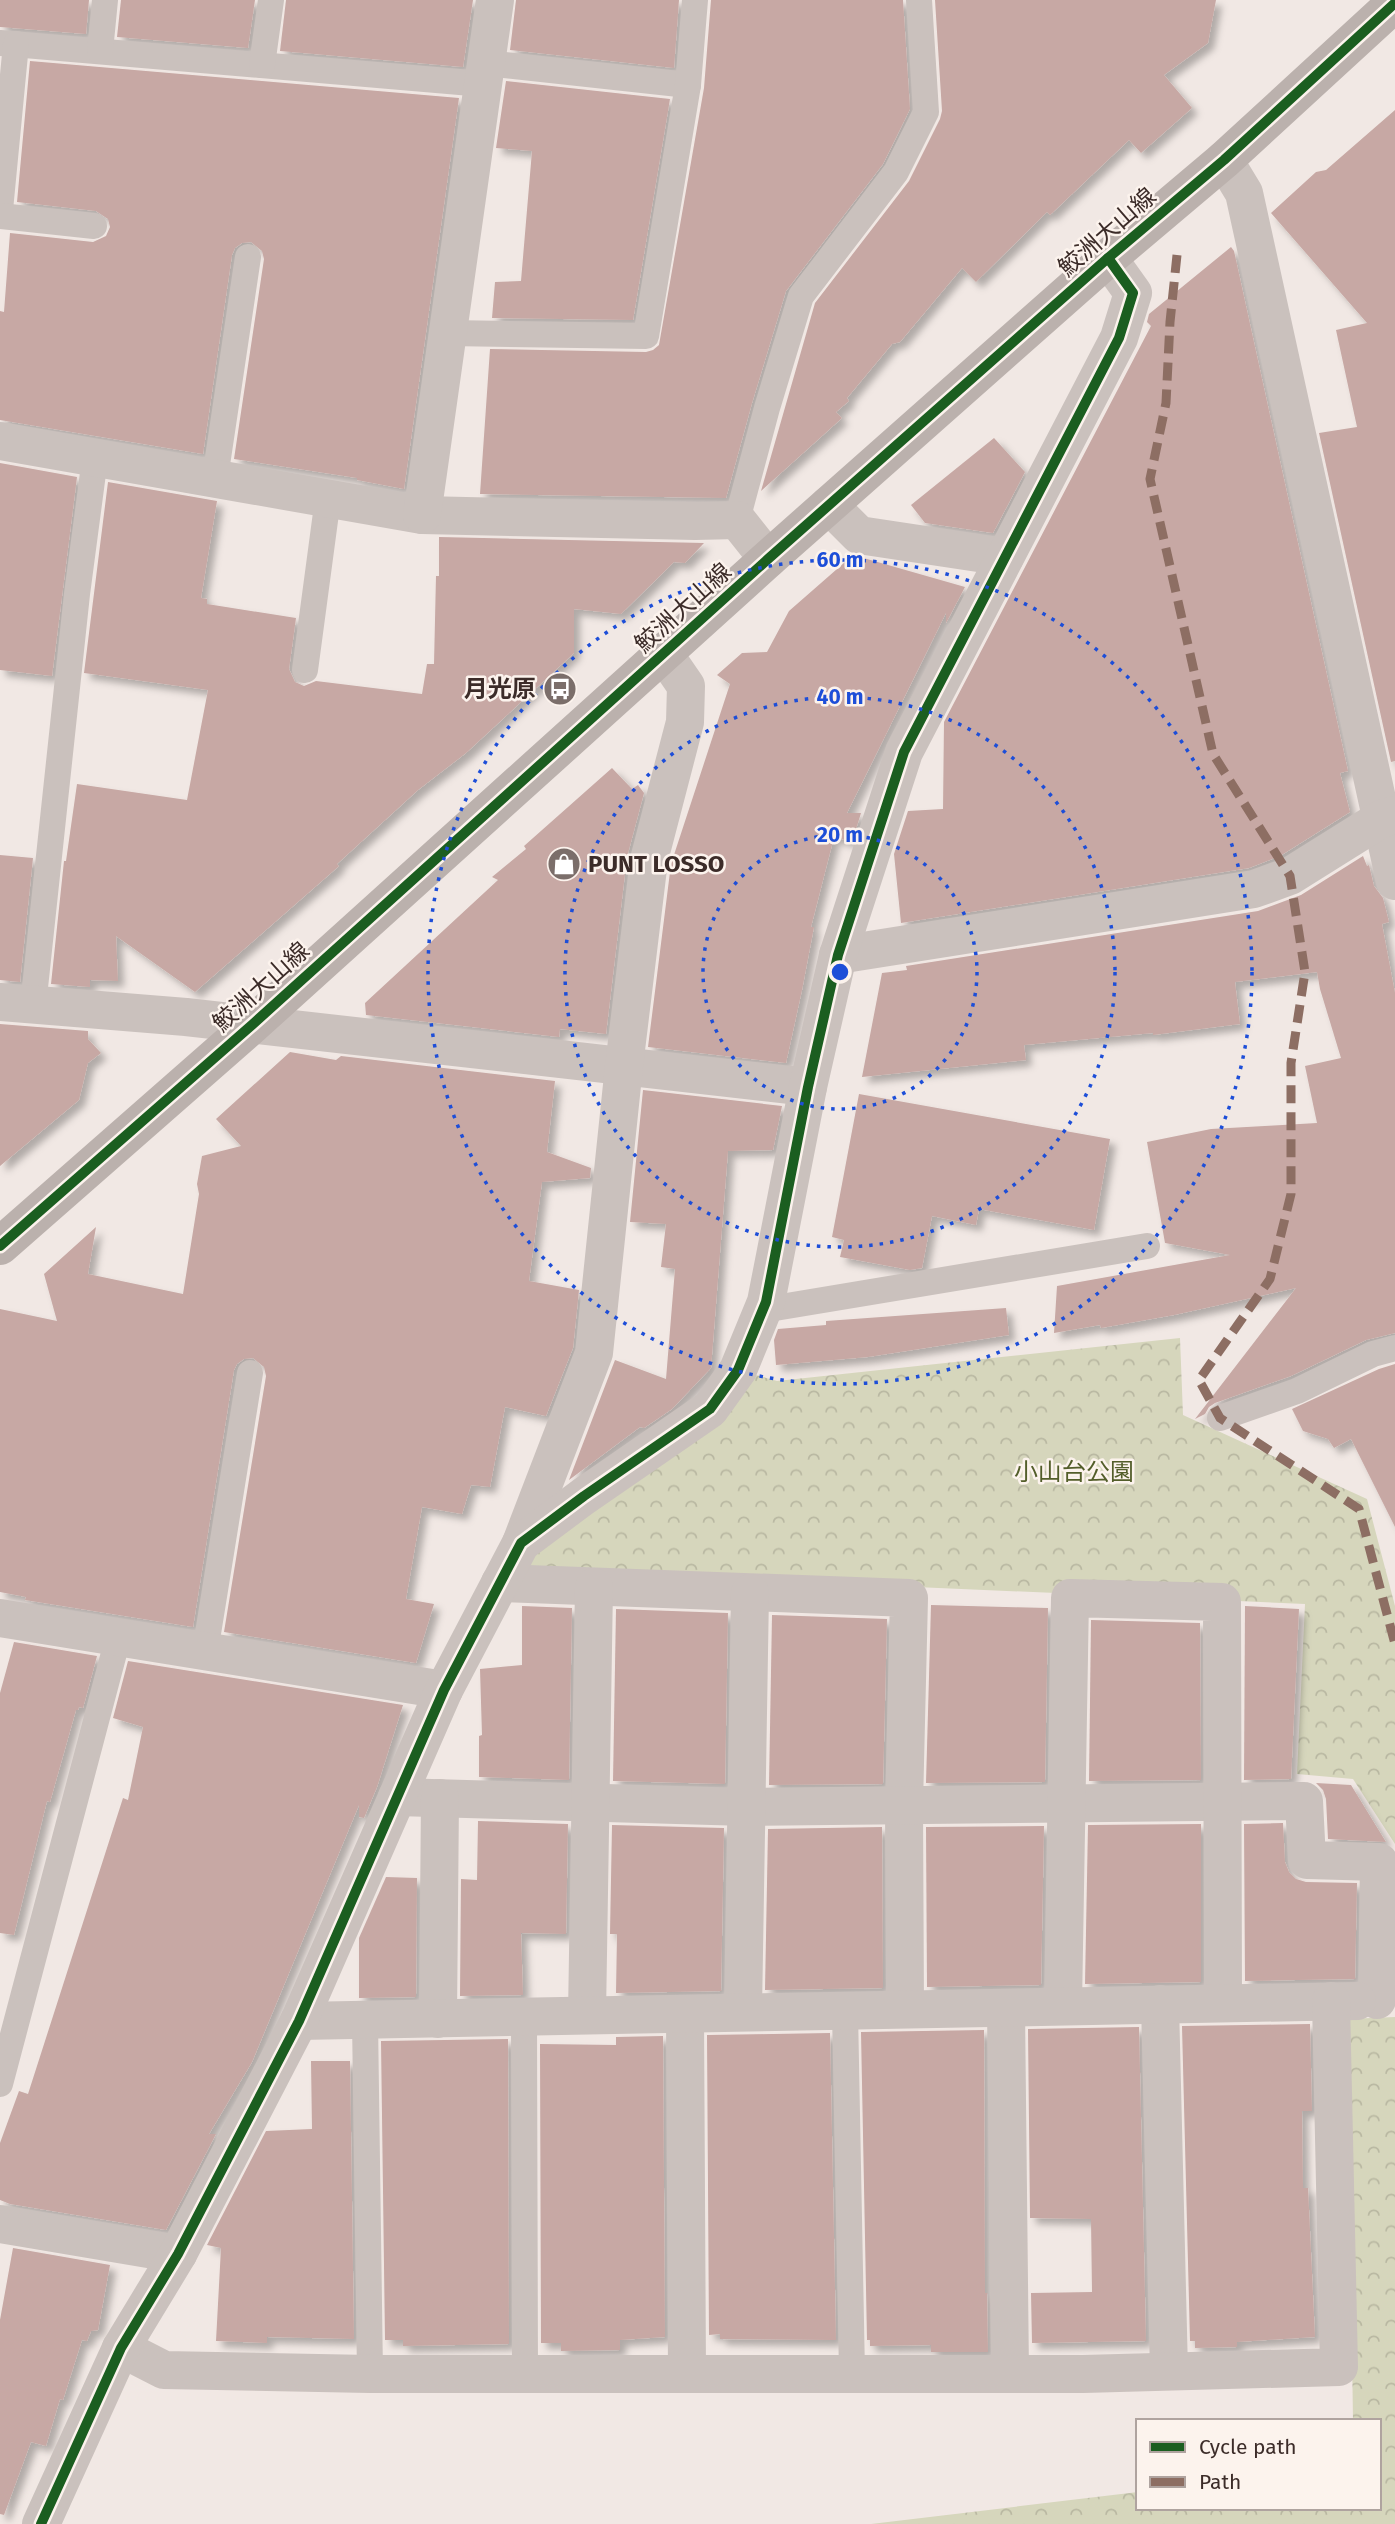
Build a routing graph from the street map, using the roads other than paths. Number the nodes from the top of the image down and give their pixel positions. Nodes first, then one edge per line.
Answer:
1 (105, 0) edge
2 (271, 0) edge
3 (495, 0) edge
4 (695, 0) edge
5 (919, 0) edge
6 (1395, 3) edge
7 (8, 43) edge
8 (100, 51) junction
9 (262, 65) junction
10 (484, 74) junction
11 (688, 85) junction
12 (1224, 160) junction
13 (0, 210) edge
14 (0, 216) edge
15 (94, 226) dead end
16 (248, 257) dead end
17 (1108, 258) junction
18 (448, 333) junction
19 (0, 441) edge
20 (95, 458) junction
21 (215, 478) junction
22 (328, 498) junction
23 (829, 505) junction
24 (422, 515) junction
25 (737, 520) junction
26 (1005, 557) junction
27 (768, 559) junction
28 (664, 654) junction
29 (305, 670) dead end
30 (1388, 817) edge
31 (1395, 881) edge
32 (838, 955) junction
33 (16, 1004) edge
34 (253, 1024) junction
35 (624, 1066) junction
36 (808, 1087) junction
37 (0, 1246) edge
38 (1147, 1246) dead end
39 (763, 1310) junction
40 (1395, 1348) edge
41 (250, 1373) dead end
42 (1220, 1418) dead end
43 (521, 1543) junction
44 (500, 1583) junction
45 (594, 1587) junction
46 (750, 1593) junction
47 (0, 1618) edge
48 (118, 1638) junction
49 (205, 1652) junction
50 (444, 1690) junction
51 (397, 1797) junction
52 (440, 1798) junction
53 (590, 1802) junction
54 (1224, 1802) junction
55 (1065, 1804) junction
56 (905, 1805) junction
57 (747, 1807) junction
58 (1386, 2000) edge
59 (1331, 2001) junction
60 (1223, 2003) junction
61 (1160, 2004) junction
62 (1063, 2006) junction
63 (1006, 2008) junction
64 (905, 2009) junction
65 (845, 2011) junction
66 (743, 2012) junction
67 (685, 2014) junction
68 (587, 2015) junction
69 (524, 2017) junction
70 (438, 2018) junction
71 (365, 2020) junction
72 (299, 2021) junction
73 (0, 2084) edge
74 (0, 2224) edge
75 (178, 2254) junction
76 (121, 2347) junction
77 (1169, 2371) junction
78 (687, 2373) junction
79 (852, 2373) junction
80 (1010, 2373) junction
81 (370, 2374) junction
82 (525, 2374) junction
83 (41, 2524) edge

1 - 8 lane
2 - 9 lane
3 - 10 street
4 - 11 lane
5 - 25 lane
6 - 12 main road, 鮫洲大山線
7 - 8 lane
7 - 13 lane
8 - 9 lane
9 - 10 lane
10 - 11 lane
10 - 18 street
11 - 18 lane
12 - 17 main road, 鮫洲大山線
12 - 30 street
14 - 15 lane
16 - 21 lane
17 - 23 main road, 鮫洲大山線
17 - 26 street
18 - 24 street
19 - 20 street
20 - 21 street
20 - 33 lane
21 - 22 street
22 - 24 street
22 - 29 lane
23 - 26 street
23 - 27 main road, 鮫洲大山線
24 - 25 street
25 - 27 street
26 - 32 street
27 - 28 main road, 鮫洲大山線
28 - 34 main road, 鮫洲大山線
28 - 35 street
30 - 31 street
30 - 32 street
32 - 36 street
33 - 34 street
34 - 35 street
34 - 37 main road, 鮫洲大山線
35 - 36 street
35 - 43 street
36 - 39 street
38 - 39 lane
39 - 43 street
40 - 42 lane
41 - 49 lane
43 - 44 street
44 - 45 street
44 - 50 street
45 - 46 street
45 - 53 street
46 - 56 street
46 - 57 street
47 - 48 street
48 - 49 street
48 - 73 lane
49 - 50 street
50 - 51 street
51 - 52 street
51 - 72 street
52 - 53 street
52 - 70 street
53 - 57 street
53 - 68 street
54 - 55 street
54 - 55 street
54 - 58 street
54 - 60 street
55 - 56 street
55 - 62 street
56 - 57 street
56 - 64 street
57 - 66 street
58 - 59 street
59 - 60 street
59 - 77 street
60 - 61 street
61 - 62 street
61 - 77 street
62 - 63 street
63 - 64 street
63 - 80 street
64 - 65 street
65 - 66 street
65 - 79 lane
66 - 67 street
67 - 68 street
67 - 78 street
68 - 69 street
69 - 70 street
69 - 82 lane
70 - 71 street
71 - 72 street
71 - 81 lane
72 - 75 street
74 - 75 street
75 - 76 street
76 - 81 street
76 - 83 street
77 - 80 street
78 - 79 street
78 - 82 street
79 - 80 street
81 - 82 street

